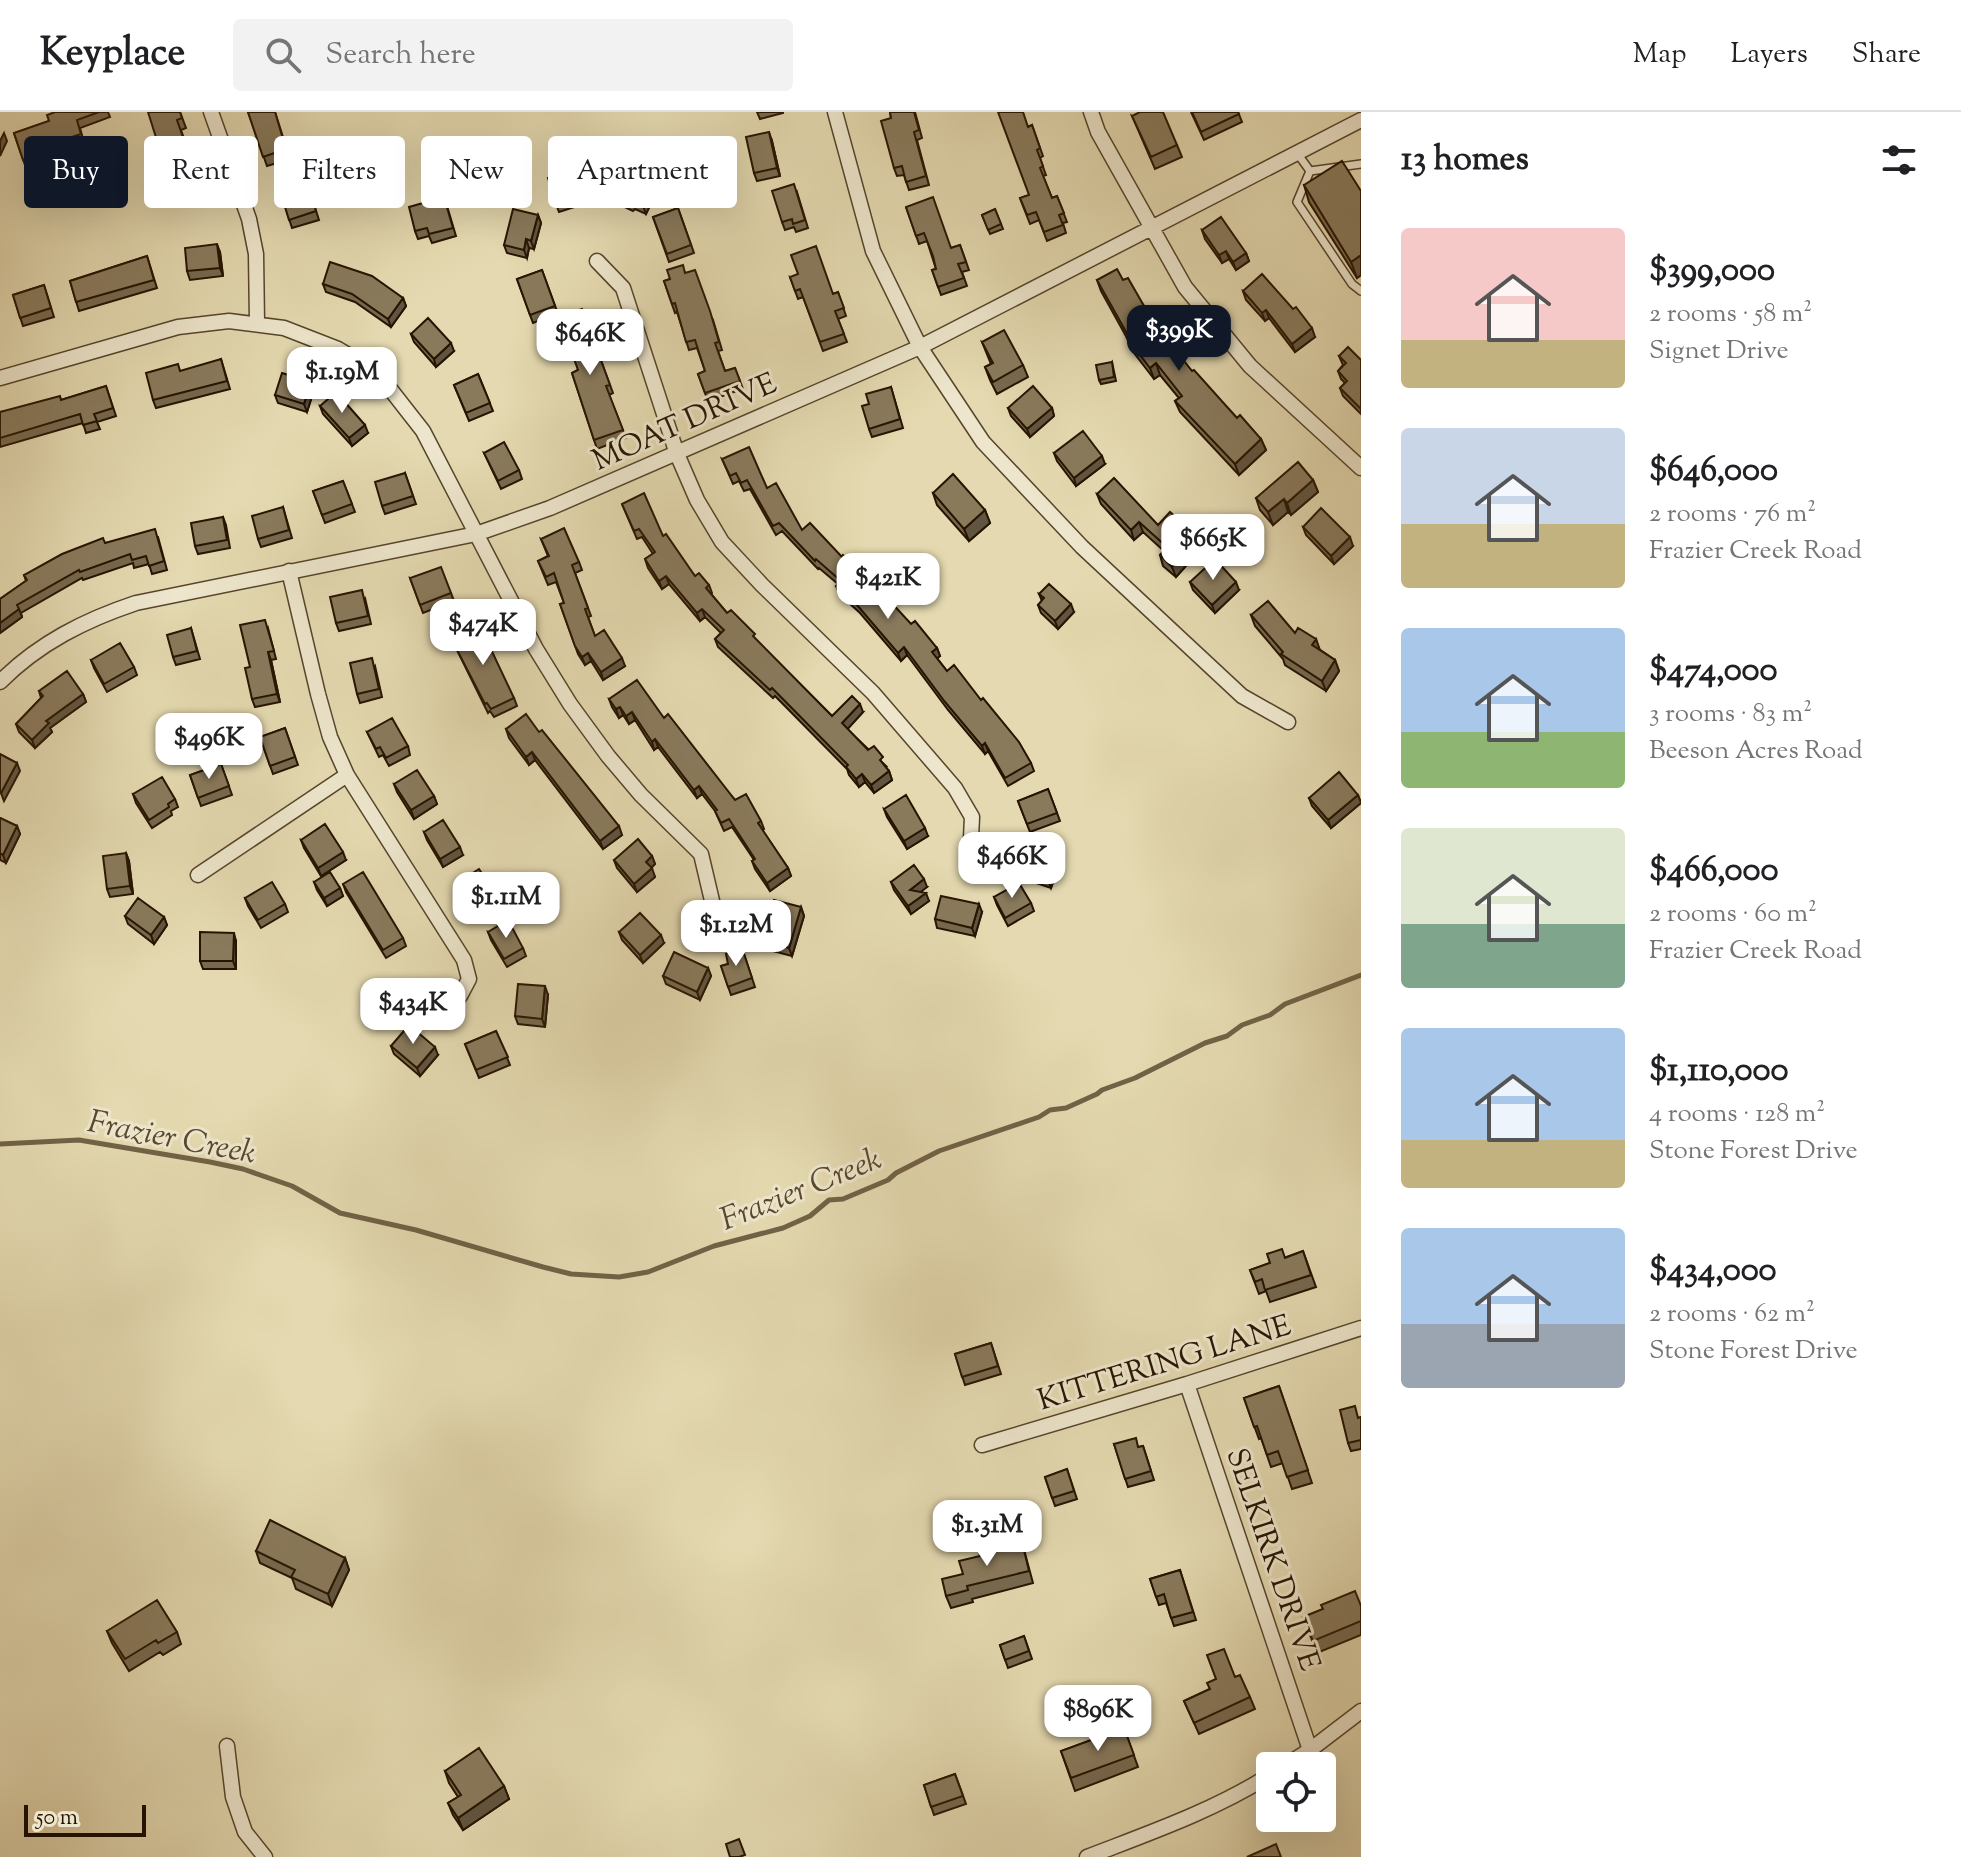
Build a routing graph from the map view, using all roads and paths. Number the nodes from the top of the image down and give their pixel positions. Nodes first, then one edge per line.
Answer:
1 (211, 112) edge
2 (835, 112) edge
3 (1091, 112) edge
4 (1361, 120) edge
5 (1297, 153) junction
6 (1361, 164) edge
7 (1310, 171) junction
8 (1151, 226) junction
9 (597, 261) dead end
10 (1361, 291) edge
11 (257, 323) junction
12 (920, 347) junction
13 (0, 378) edge
14 (677, 454) junction
15 (1361, 468) edge
16 (476, 534) junction
17 (289, 571) junction
18 (0, 682) edge
19 (1288, 722) dead end
20 (347, 775) junction
21 (970, 859) dead end
22 (198, 875) dead end
23 (713, 905) dead end
24 (460, 996) dead end
25 (1361, 1328) edge
26 (1187, 1384) junction
27 (982, 1445) dead end
28 (1361, 1711) edge
29 (227, 1746) dead end
30 (1310, 1750) junction
31 (1307, 1752) edge
32 (1256, 1784) edge
33 (265, 1857) edge
34 (1087, 1857) edge

1 - 11 street
2 - 12 street
3 - 8 street
4 - 5 street, MOAT DRIVE
5 - 7 lane
5 - 8 street, MOAT DRIVE
6 - 7 lane
7 - 10 lane
8 - 12 street, MOAT DRIVE
8 - 15 street
9 - 14 street
11 - 13 street
11 - 16 street
12 - 14 street, MOAT DRIVE
12 - 19 street
14 - 16 street, MOAT DRIVE
14 - 21 street
16 - 17 street, MOAT DRIVE
16 - 23 street
17 - 18 street, MOAT DRIVE
17 - 20 street
20 - 22 street
20 - 24 street
25 - 26 street, KITTERING LANE
26 - 27 street, KITTERING LANE
26 - 30 street, SELKIRK DRIVE
28 - 30 street
29 - 33 street
30 - 31 street
32 - 34 street

